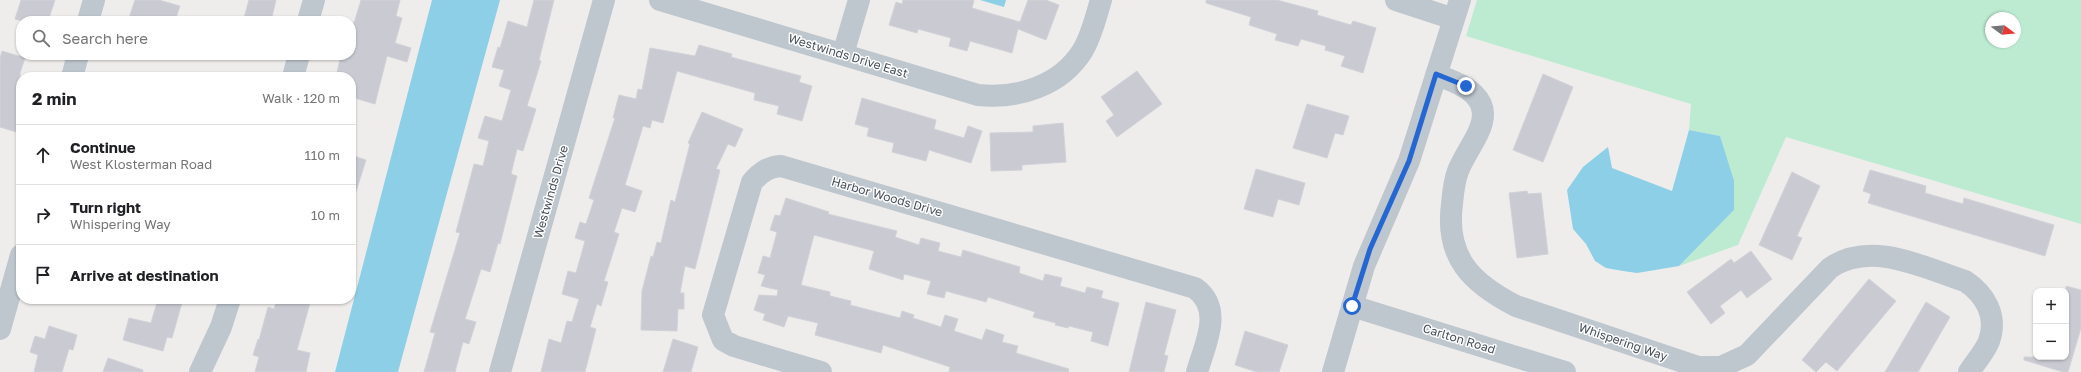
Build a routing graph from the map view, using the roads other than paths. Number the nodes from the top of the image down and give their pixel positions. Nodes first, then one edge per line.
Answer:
1 (94, 0) edge
2 (314, 0) edge
3 (660, 0) edge
4 (859, 0) edge
5 (1100, 0) edge
6 (1396, 0) edge
7 (606, 4) edge
8 (1457, 10) edge
9 (89, 16) edge
10 (309, 16) edge
11 (843, 54) junction
12 (77, 60) edge
13 (298, 60) edge
14 (73, 72) edge
15 (294, 72) edge
16 (1436, 74) junction
17 (16, 273) edge
18 (228, 304) edge
19 (1352, 306) junction
20 (0, 329) edge
21 (200, 372) edge
22 (500, 372) edge
23 (821, 372) edge
24 (1197, 372) edge
25 (1333, 372) edge
26 (1565, 372) edge
27 (1969, 372) edge

1 - 9 street
2 - 10 street
3 - 11 street, Westwinds Drive East
4 - 11 street
5 - 11 street, Westwinds Drive East
6 - 8 street
7 - 22 street, Westwinds Drive
8 - 16 street
12 - 14 street
13 - 15 street
16 - 19 street
16 - 27 street, Whispering Way
17 - 20 street
18 - 21 street
19 - 25 street
19 - 26 street, Carlton Road
23 - 24 street, Harbor Woods Drive

